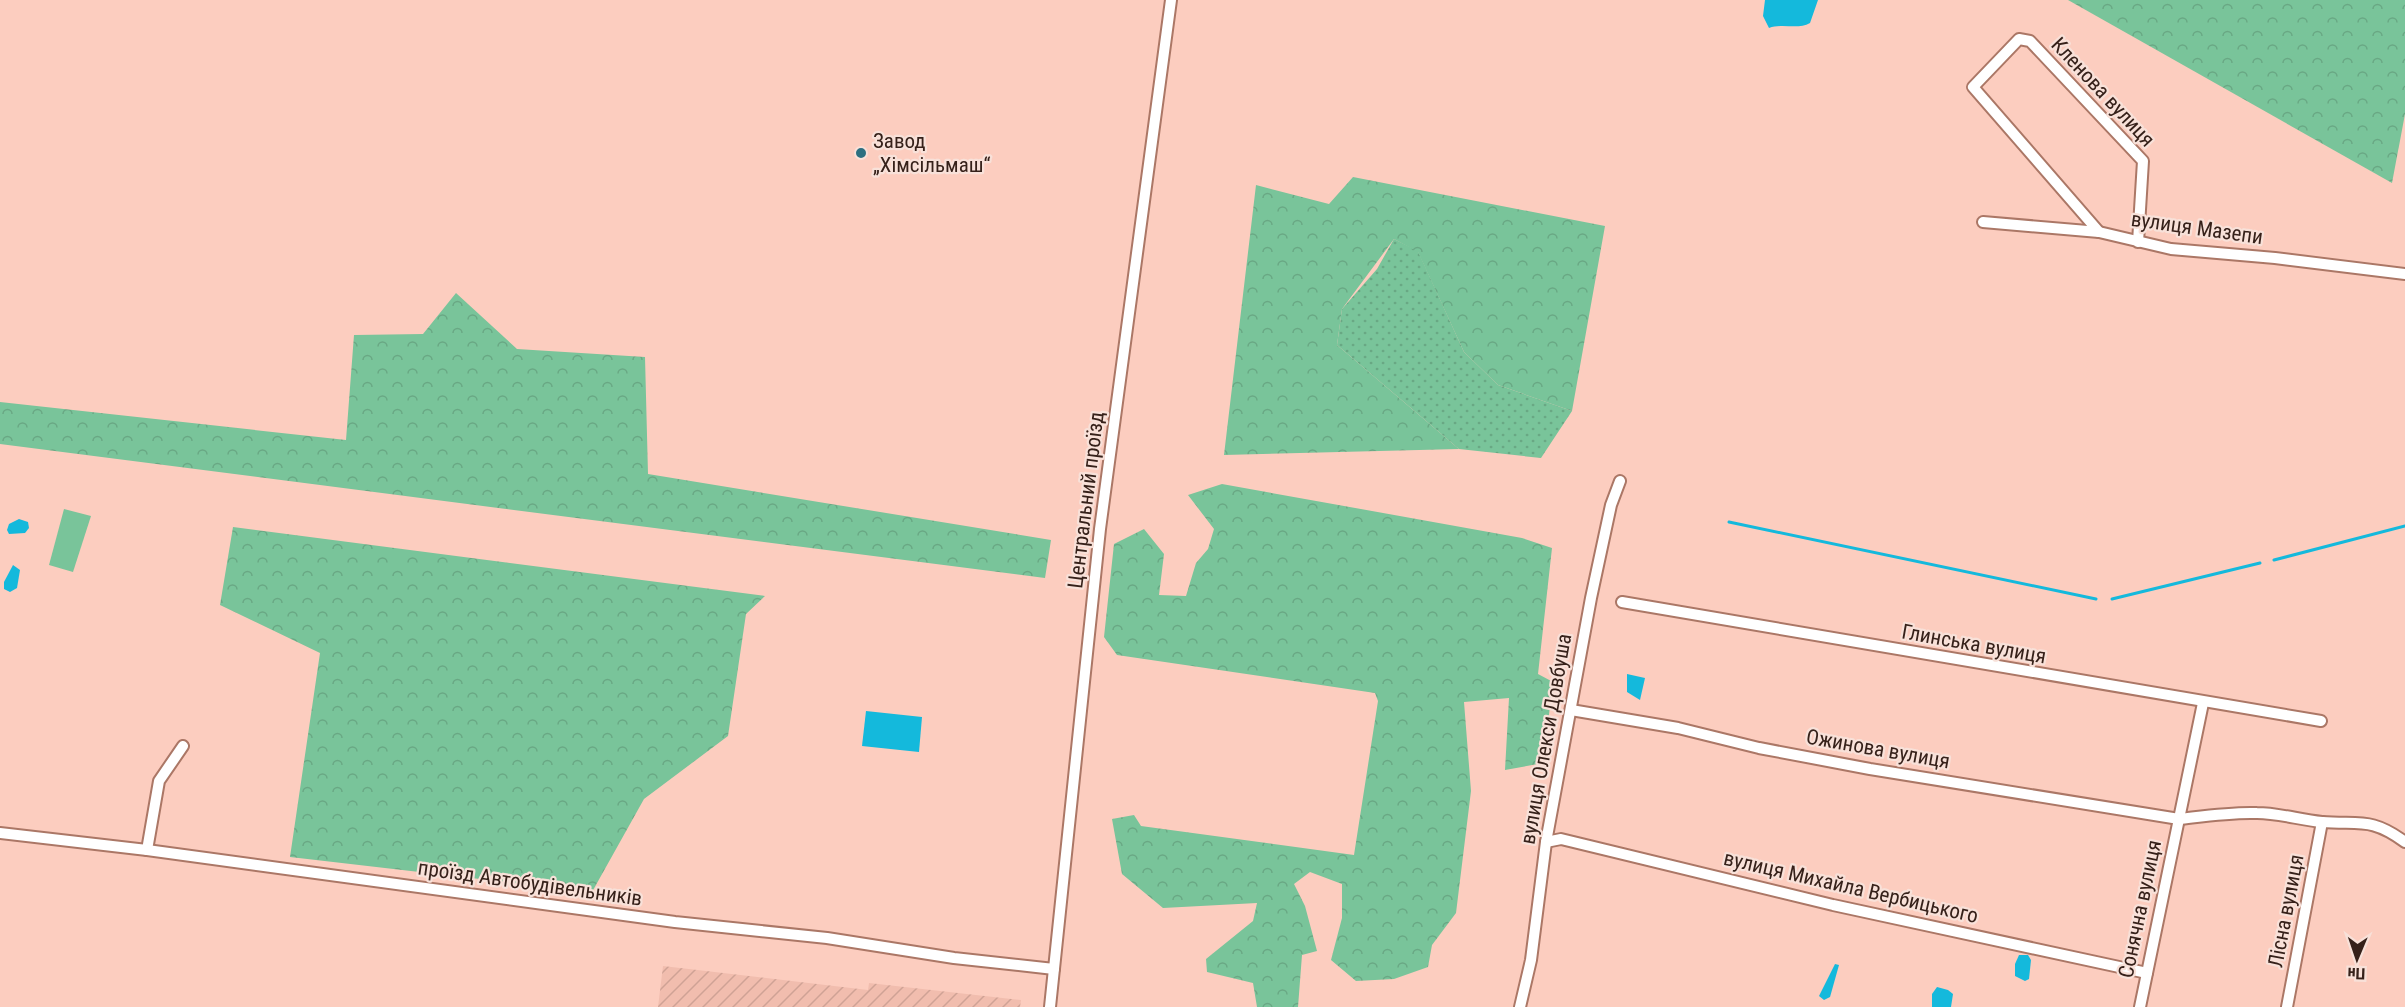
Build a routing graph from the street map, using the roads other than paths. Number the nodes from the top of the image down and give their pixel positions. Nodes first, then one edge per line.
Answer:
1 (1171, 0) edge
2 (1983, 222) dead end
3 (2099, 232) junction
4 (2138, 242) junction
5 (2405, 274) edge
6 (1620, 481) dead end
7 (1622, 602) dead end
8 (2204, 703) junction
9 (1571, 710) junction
10 (2321, 721) dead end
11 (183, 746) dead end
12 (2179, 819) junction
13 (2322, 822) junction
14 (0, 833) edge
15 (1546, 842) junction
16 (2405, 842) edge
17 (147, 850) junction
18 (1054, 969) junction
19 (2147, 973) junction
20 (1050, 1007) edge
21 (1520, 1007) edge
22 (2140, 1007) edge
23 (2288, 1007) edge

1 - 18 street, Центральний проїзд
2 - 3 street, вулиця Мазепи
3 - 4 street, вулиця Мазепи
3 - 4 street, Кленова вулиця
4 - 5 street, вулиця Мазепи
6 - 9 street, вулиця Олекси Довбуша
7 - 8 street, Глинська вулиця
8 - 10 street, Глинська вулиця
8 - 12 street, Сонячна вулиця
9 - 12 street, Ожинова вулиця
9 - 15 street, вулиця Олекси Довбуша
11 - 17 street
12 - 13 street, Сонячна вулиця
12 - 19 street, Сонячна вулиця
13 - 16 street, Сонячна вулиця
13 - 23 street, Лісна вулиця
14 - 17 street, проїзд Автобудівельників
15 - 19 street, вулиця Михайла Вербицького
15 - 21 street, вулиця Олекси Довбуша
17 - 18 street, проїзд Автобудівельників
18 - 20 street, Центральний проїзд
19 - 22 street, Сонячна вулиця

